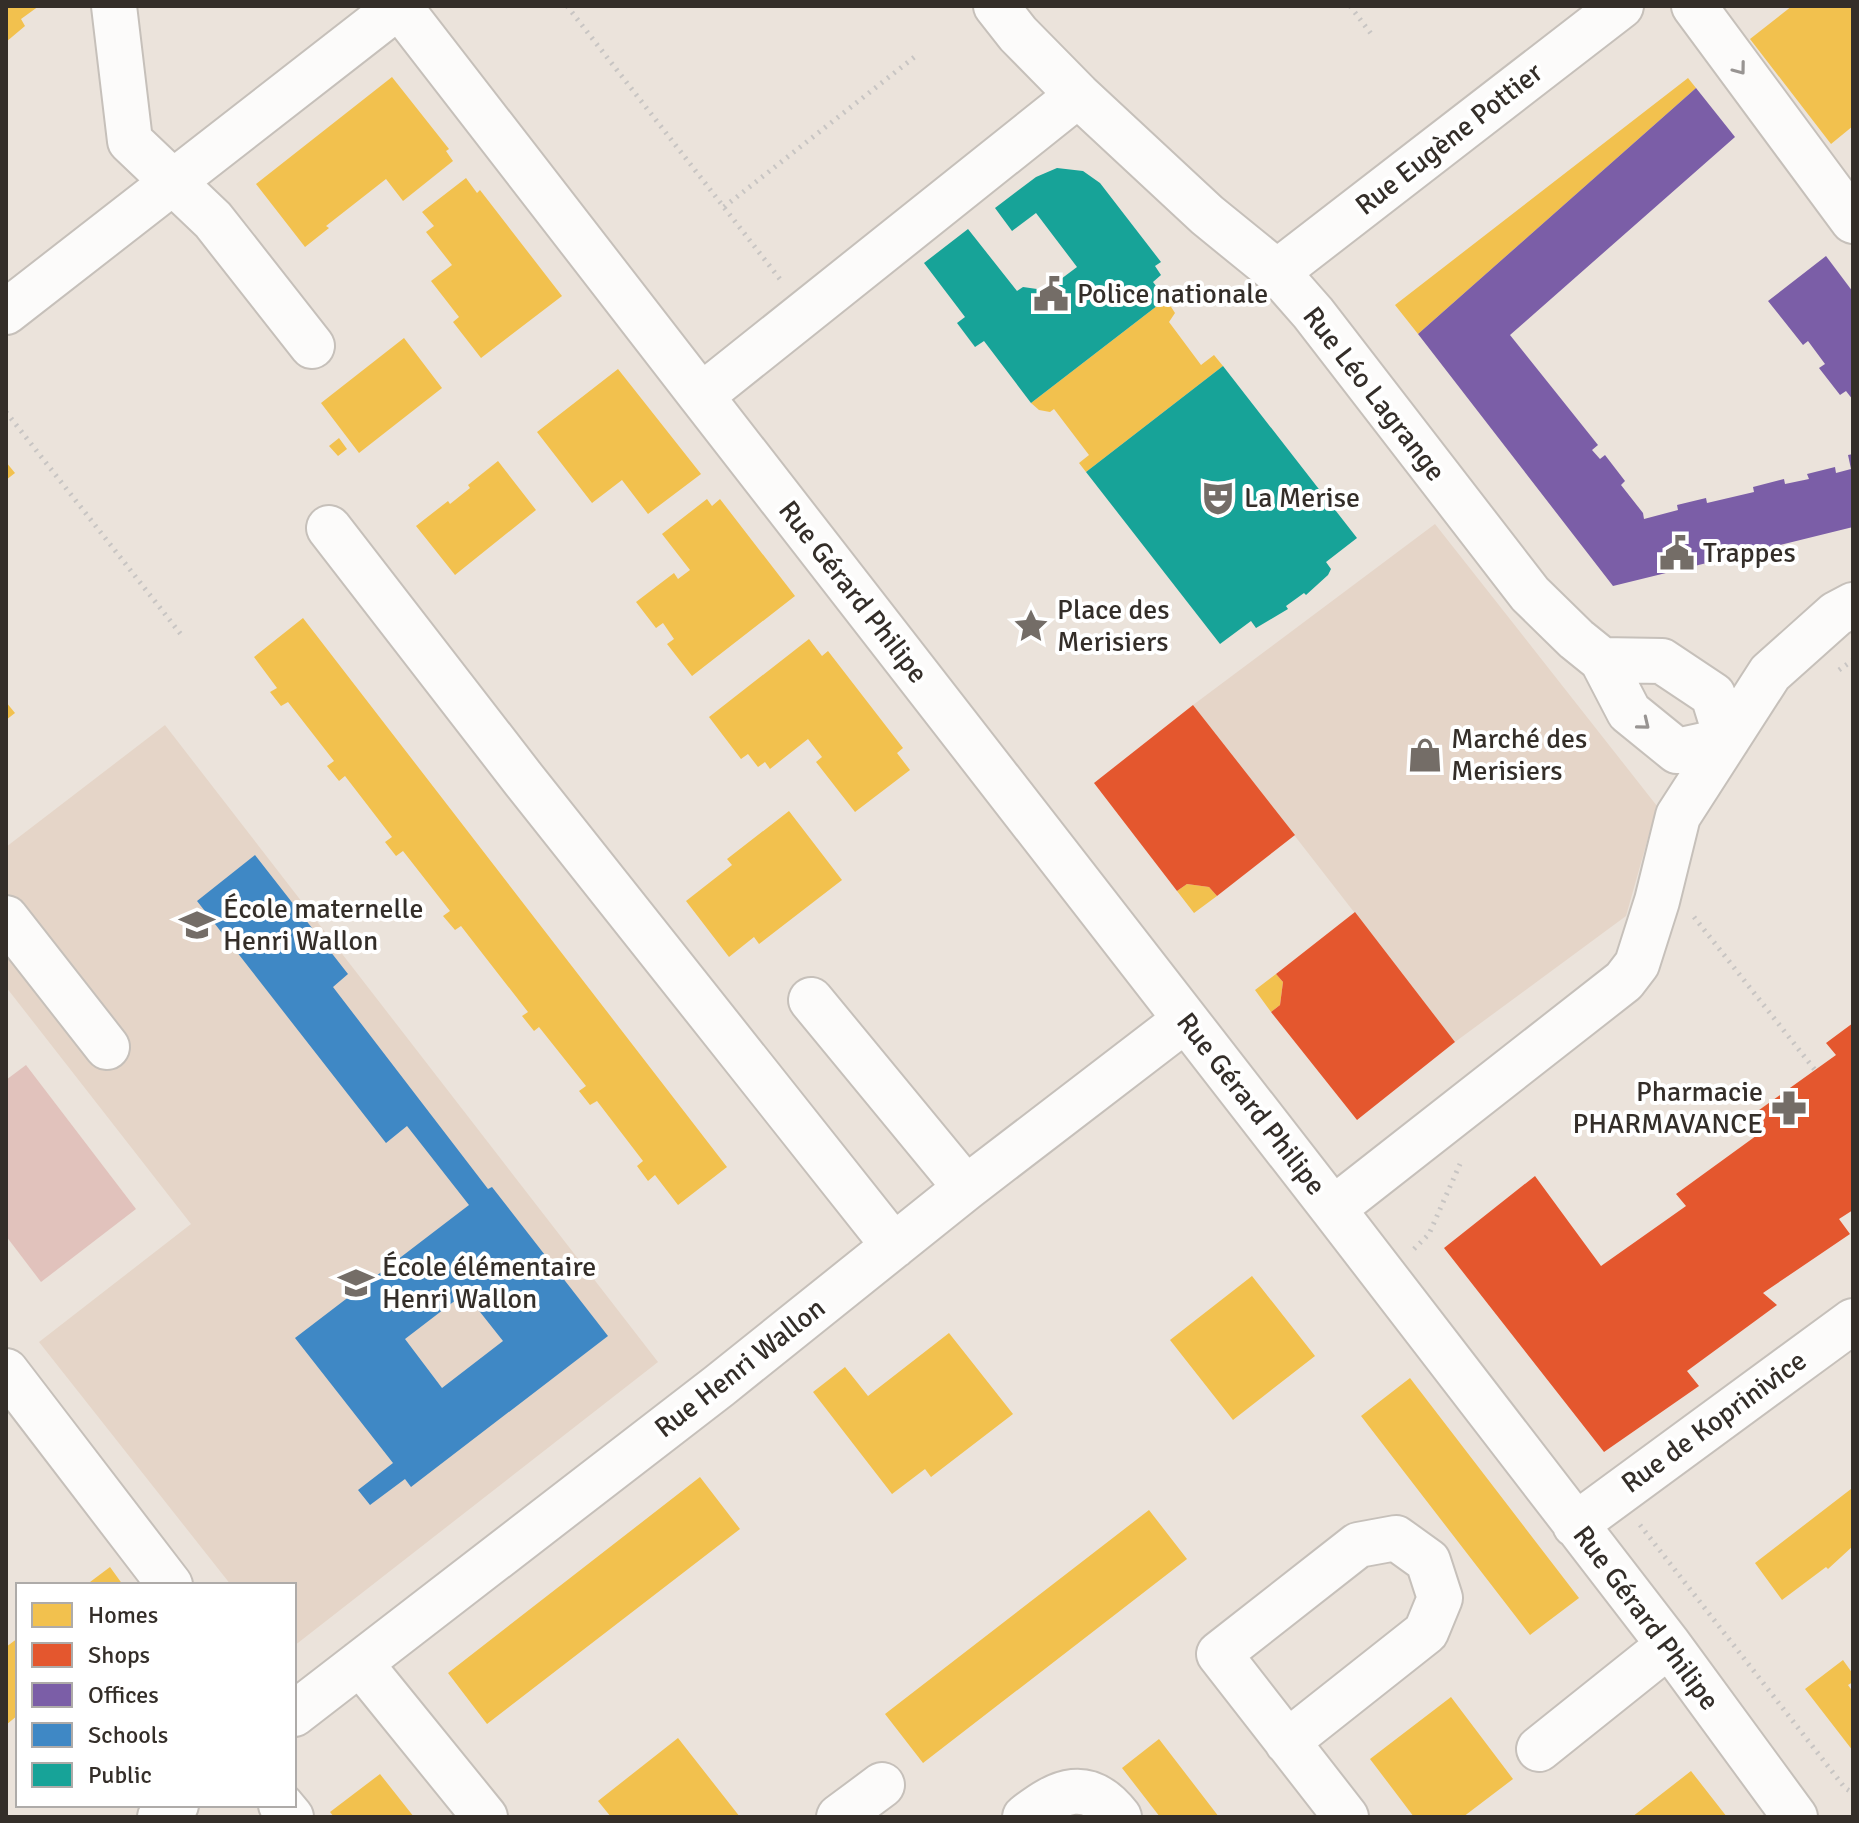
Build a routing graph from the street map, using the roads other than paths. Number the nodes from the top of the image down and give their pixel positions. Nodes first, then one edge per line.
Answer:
1 (114, 6) edge
2 (399, 6) edge
3 (996, 6) edge
4 (1621, 6) edge
5 (1694, 6) edge
6 (1078, 95) junction
7 (172, 181) junction
8 (1853, 221) edge
9 (1277, 272) junction
10 (6, 312) edge
11 (312, 346) dead end
12 (701, 396) junction
13 (329, 528) dead end
14 (1853, 605) edge
15 (1602, 660) junction
16 (1727, 740) junction
17 (6, 918) edge
18 (811, 1000) dead end
19 (1185, 1020) junction
20 (107, 1047) dead end
21 (966, 1188) junction
22 (1333, 1209) junction
23 (894, 1246) junction
24 (1853, 1321) edge
25 (6, 1371) edge
26 (1575, 1525) junction
27 (168, 1583) edge
28 (1669, 1645) junction
29 (360, 1663) junction
30 (296, 1712) edge
31 (1287, 1742) junction
32 (1539, 1749) dead end
33 (882, 1785) dead end
34 (485, 1817) edge
35 (839, 1817) edge
36 (1025, 1817) edge
37 (1119, 1817) edge
38 (1346, 1817) edge
39 (1795, 1817) edge

1 - 7 street
2 - 7 street
2 - 12 street, Rue Gérard Philipe
3 - 6 street, Rue Léo Lagrange
4 - 9 street, Rue Eugène Pottier
5 -> 8 street
6 - 9 street, Rue Léo Lagrange
6 - 12 street
7 - 10 street
7 - 11 street
9 - 15 street, Rue Léo Lagrange
12 - 19 street, Rue Gérard Philipe
13 - 23 street
14 - 16 street
15 - 16 street
15 -> 16 street, Rue Léo Lagrange
16 - 22 street
17 - 20 street
18 - 21 street
19 - 21 street, Rue Henri Wallon
19 - 22 street, Rue Gérard Philipe
21 - 23 street, Rue Henri Wallon
22 - 26 street, Rue Gérard Philipe
23 - 29 street, Rue Henri Wallon
24 - 26 street, Rue de Koprinivice
25 - 27 street
26 - 28 street, Rue Gérard Philipe
28 - 32 street
28 - 39 street, Rue Gérard Philipe
29 - 30 street, Rue Henri Wallon
29 - 34 street
31 - 31 street
31 - 38 street
33 - 35 street
36 - 37 street

